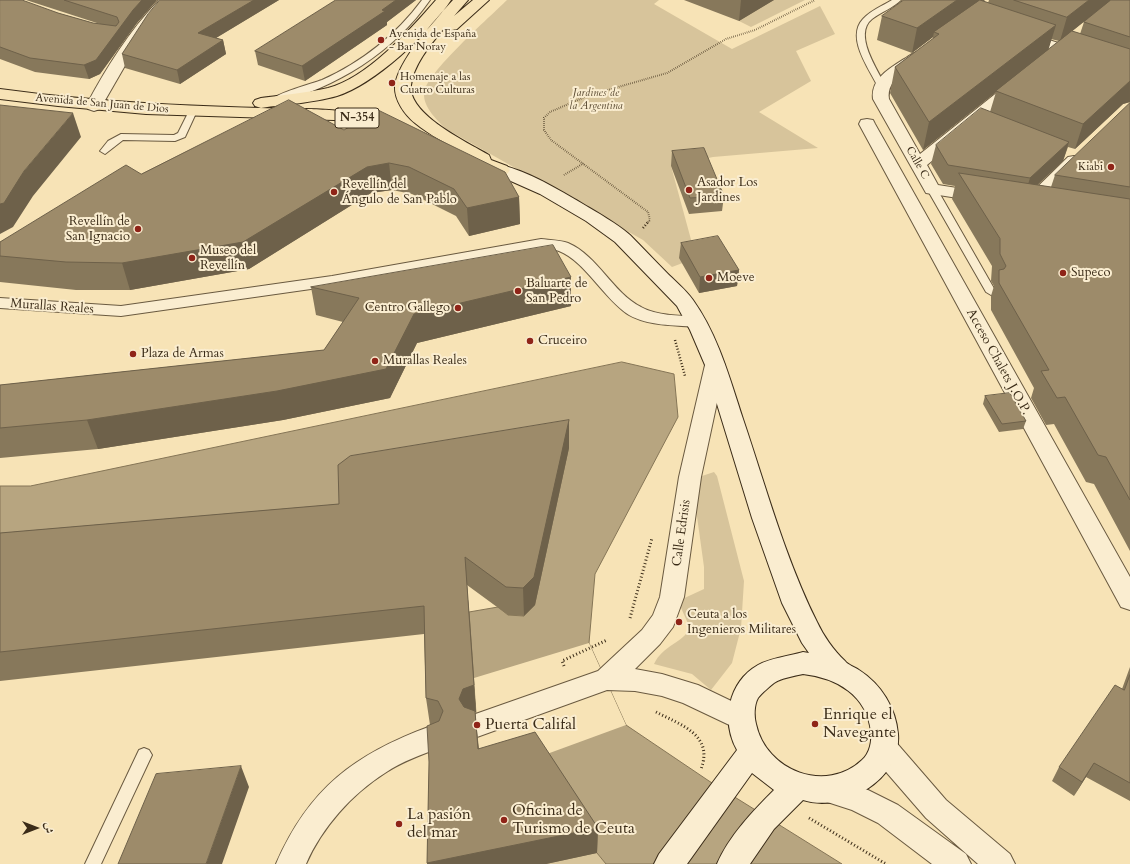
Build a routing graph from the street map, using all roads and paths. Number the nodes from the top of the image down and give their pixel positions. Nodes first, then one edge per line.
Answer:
1 (167, 0) edge
2 (426, 0) edge
3 (444, 0) edge
4 (461, 0) edge
5 (482, 0) edge
6 (815, 0) edge
7 (897, 0) edge
8 (1006, 30) edge
9 (928, 49) edge
10 (416, 59) junction
11 (1130, 71) edge
12 (1027, 77) edge
13 (882, 85) junction
14 (0, 94) edge
15 (266, 103) junction
16 (94, 106) junction
17 (198, 112) junction
18 (867, 124) dead end
19 (402, 132) edge
20 (423, 140) edge
21 (105, 152) dead end
22 (1075, 154) edge
23 (918, 164) junction
24 (501, 170) junction
25 (932, 189) junction
26 (1014, 202) junction
27 (1052, 208) edge
28 (622, 238) junction
29 (991, 292) dead end
30 (0, 303) edge
31 (663, 319) junction
32 (695, 322) junction
33 (715, 365) junction
34 (686, 380) dead end
35 (653, 532) dead end
36 (1130, 600) edge
37 (628, 623) dead end
38 (612, 638) dead end
39 (562, 661) dead end
40 (836, 670) junction
41 (607, 678) junction
42 (650, 709) dead end
43 (740, 718) junction
44 (477, 725) edge
45 (431, 738) edge
46 (884, 749) junction
47 (751, 752) junction
48 (144, 755) dead end
49 (700, 772) dead end
50 (797, 786) junction
51 (828, 790) junction
52 (803, 815) dead end
53 (93, 864) edge
54 (291, 864) edge
55 (669, 864) edge
56 (732, 864) edge
57 (886, 864) edge
58 (956, 864) edge
59 (1000, 864) edge

1 - 16 street
2 - 15 lane, Avenida de San Juan de Dios
3 - 15 highway, Avenida de San Juan de Dios / N-354
4 - 10 highway
5 - 10 highway
6 - 28 path
7 - 13 lane
8 - 11 street
9 - 13 street
10 - 24 highway
12 - 23 street
13 - 23 street, Calle C
14 - 16 highway, Avenida de San Juan de Dios
15 - 17 highway, Avenida de San Juan de Dios / N-354
16 - 17 highway, Avenida de San Juan de Dios
17 - 19 highway, Avenida de San Juan de Dios / N-354
17 - 21 lane
18 - 36 street, Acceso Chalets J.O.P.
20 - 24 highway
22 - 26 street
23 - 25 street, Calle C
24 - 28 street
25 - 26 street, Calle C
25 - 29 lane
26 - 27 street, Calle C
28 - 32 street
30 - 31 street, Murallas Reales
31 - 32 street, Murallas Reales
31 - 34 path
32 - 33 street
33 - 40 street
33 - 41 street, Calle Edrisis
35 - 37 path
38 - 39 path
40 - 43 street
40 - 46 street
41 - 43 street, Calle Edrisis
41 - 44 street, Calle Edrisis
42 - 49 path
43 - 47 street
45 - 54 street
46 - 51 street
46 - 59 street
47 - 50 street
47 - 55 street
48 - 53 lane
50 - 51 street
50 - 56 street
51 - 58 street
52 - 57 path

